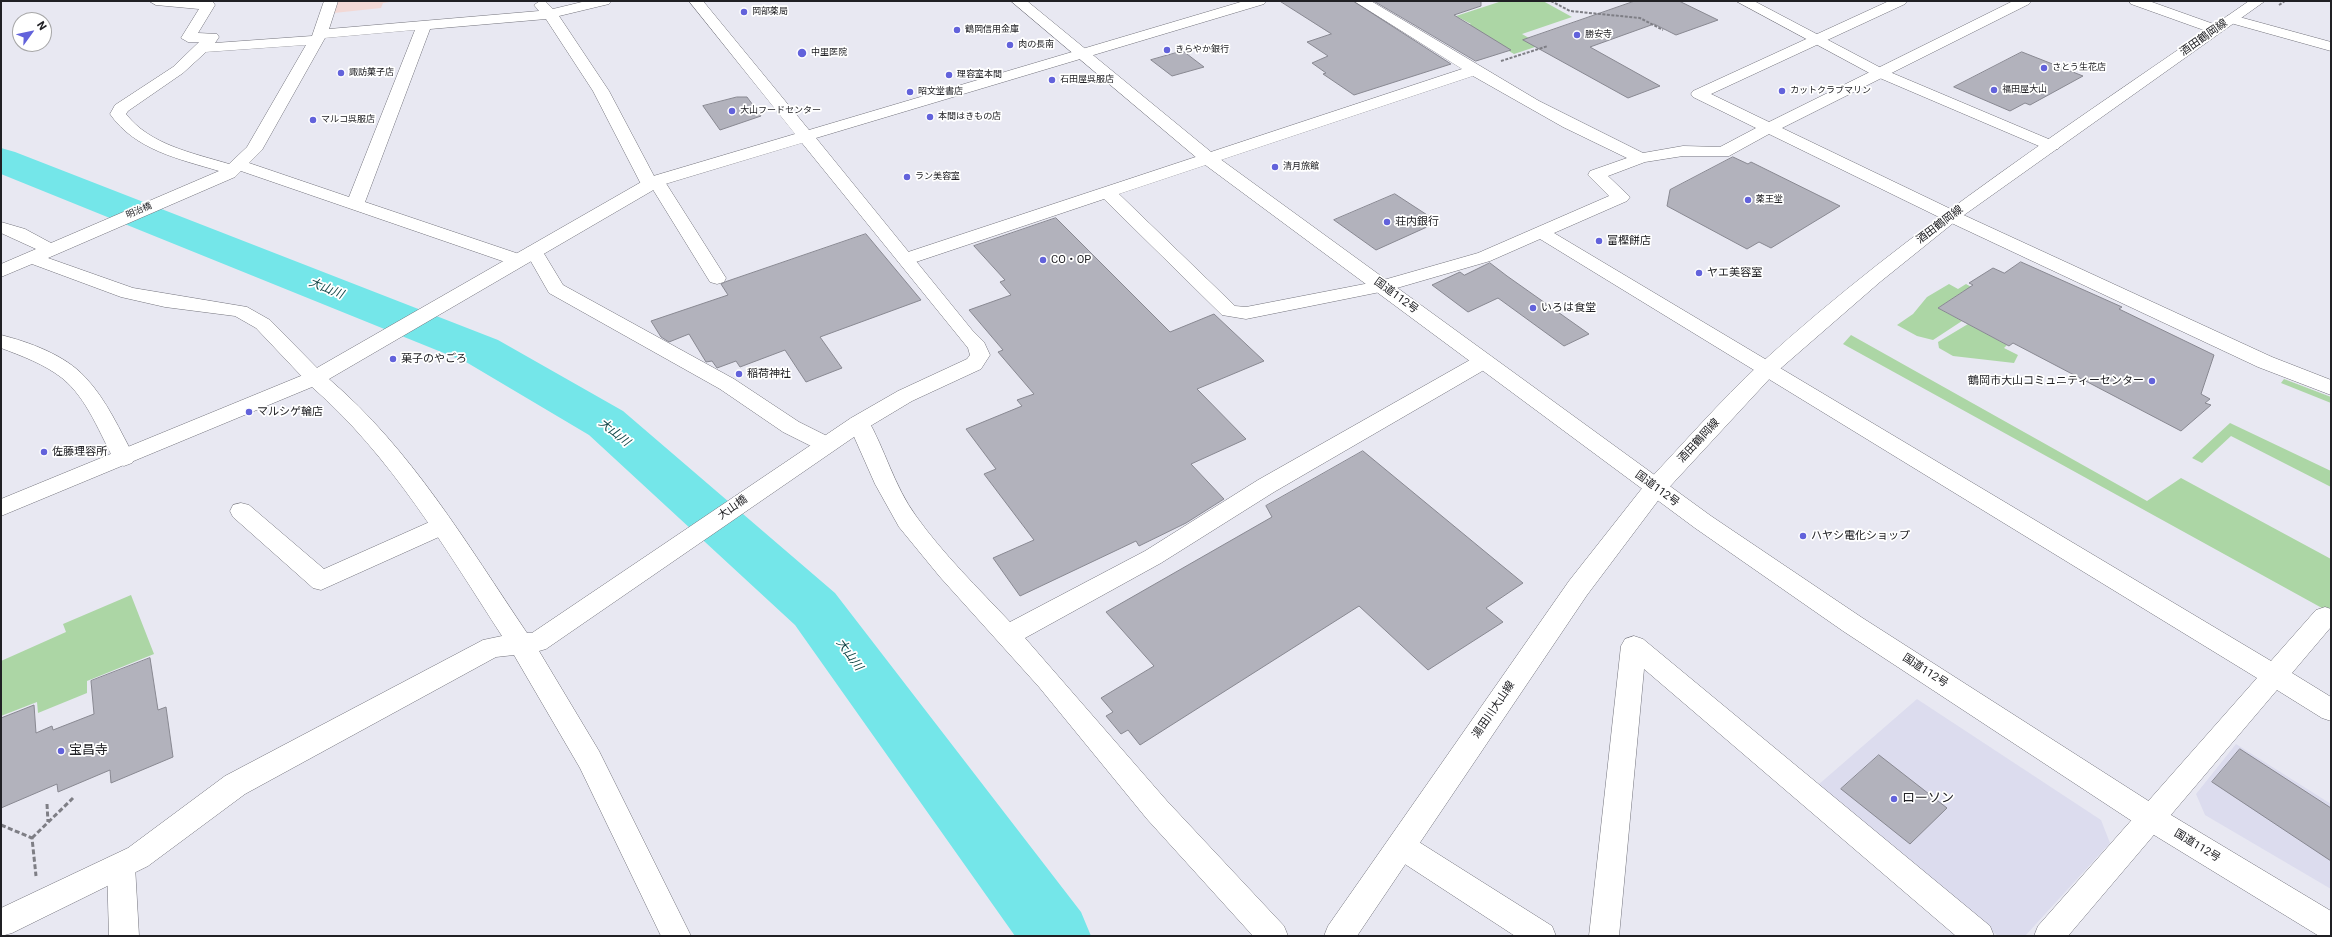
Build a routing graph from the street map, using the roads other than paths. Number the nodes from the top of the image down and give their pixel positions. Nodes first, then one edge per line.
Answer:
1 (156, 1) edge
2 (331, 1) edge
3 (537, 1) edge
4 (604, 1) edge
5 (696, 1) edge
6 (1018, 1) edge
7 (1259, 1) edge
8 (1361, 1) edge
9 (1743, 1) edge
10 (1900, 1) edge
11 (2024, 1) edge
12 (2136, 1) edge
13 (2258, 1) edge
14 (550, 14) junction
15 (2232, 19) junction
16 (424, 25) junction
17 (2217, 30) junction
18 (318, 37) junction
19 (1815, 40) junction
20 (2331, 46) edge
21 (202, 48) junction
22 (1081, 54) junction
23 (1474, 70) junction
24 (1880, 72) junction
25 (1769, 128) junction
26 (805, 137) junction
27 (2052, 146) junction
28 (1641, 158) junction
29 (1210, 160) junction
30 (233, 169) junction
31 (652, 183) junction
32 (1108, 193) junction
33 (355, 205) junction
34 (1951, 216) junction
35 (1, 227) edge
36 (1542, 233) junction
37 (50, 250) junction
38 (32, 258) junction
39 (519, 259) junction
40 (906, 260) junction
41 (1, 271) edge
42 (717, 278) dead end
43 (1383, 286) junction
44 (1, 341) edge
45 (1484, 361) junction
46 (1766, 370) junction
47 (315, 378) junction
48 (2331, 388) edge
49 (859, 423) junction
50 (820, 448) junction
51 (124, 458) junction
52 (1655, 488) junction
53 (1, 508) edge
54 (241, 511) dead end
55 (442, 526) junction
56 (2325, 617) dead end
57 (1007, 636) junction
58 (520, 644) junction
59 (2274, 676) junction
60 (2331, 710) edge
61 (2151, 818) junction
62 (1400, 846) junction
63 (121, 866) junction
64 (1, 923) edge
65 (2331, 927) edge
66 (124, 936) edge
67 (676, 936) edge
68 (1273, 936) edge
69 (1339, 936) edge
70 (1541, 936) edge
71 (1604, 936) edge
72 (1979, 936) edge
73 (2049, 936) edge

1 - 21 main road
2 - 18 main road, 明治橋
3 - 14 main road
4 - 14 main road
5 - 26 main road
6 - 22 main road, 国道112号
7 - 22 main road
8 - 23 main road
9 - 19 main road
10 - 19 main road
11 - 24 main road
12 - 17 main road
13 - 15 main road, 酒田鶴岡線
14 - 16 main road
14 - 31 main road
15 - 17 main road, 酒田鶴岡線
15 - 20 main road
16 - 18 main road
16 - 33 main road
17 - 27 main road, 酒田鶴岡線
18 - 21 main road
18 - 30 main road, 明治橋
19 - 24 main road
19 - 25 main road
21 - 30 main road
22 - 26 main road
22 - 29 main road, 国道112号
23 - 28 main road
23 - 29 main road
24 - 25 main road
24 - 27 main road
25 - 28 main road
25 - 34 main road
26 - 31 main road
26 - 40 main road
27 - 34 main road, 酒田鶴岡線
28 - 36 main road
29 - 32 main road
29 - 43 main road, 国道112号
30 - 33 main road
30 - 37 main road, 明治橋
31 - 39 main road
31 - 42 main road
32 - 40 main road
32 - 43 main road
33 - 39 main road
34 - 46 main road, 酒田鶴岡線
34 - 48 main road
35 - 37 main road
36 - 43 main road
36 - 46 main road
37 - 38 main road, 明治橋
38 - 41 main road, 明治橋
38 - 47 main road
39 - 47 main road
39 - 50 main road
40 - 49 main road, 大山橋
43 - 45 main road, 国道112号
44 - 51 main road
45 - 52 main road, 国道112号
45 - 57 main road
46 - 52 main road, 酒田鶴岡線
46 - 59 main road
47 - 51 main road
47 - 55 main road
49 - 50 main road, 大山橋
49 - 57 main road
50 - 58 main road, 大山橋
51 - 53 main road
52 - 61 main road, 国道112号
52 - 62 main road, 湯田川大山線
54 - 55 main road
55 - 58 main road
56 - 59 main road
57 - 68 main road
58 - 63 main road, 大山橋
58 - 67 main road
59 - 60 main road
59 - 61 main road
61 - 65 main road, 国道112号
61 - 73 main road
62 - 69 main road, 湯田川大山線
62 - 70 main road
63 - 64 main road, 大山橋
63 - 66 main road
71 - 72 main road

